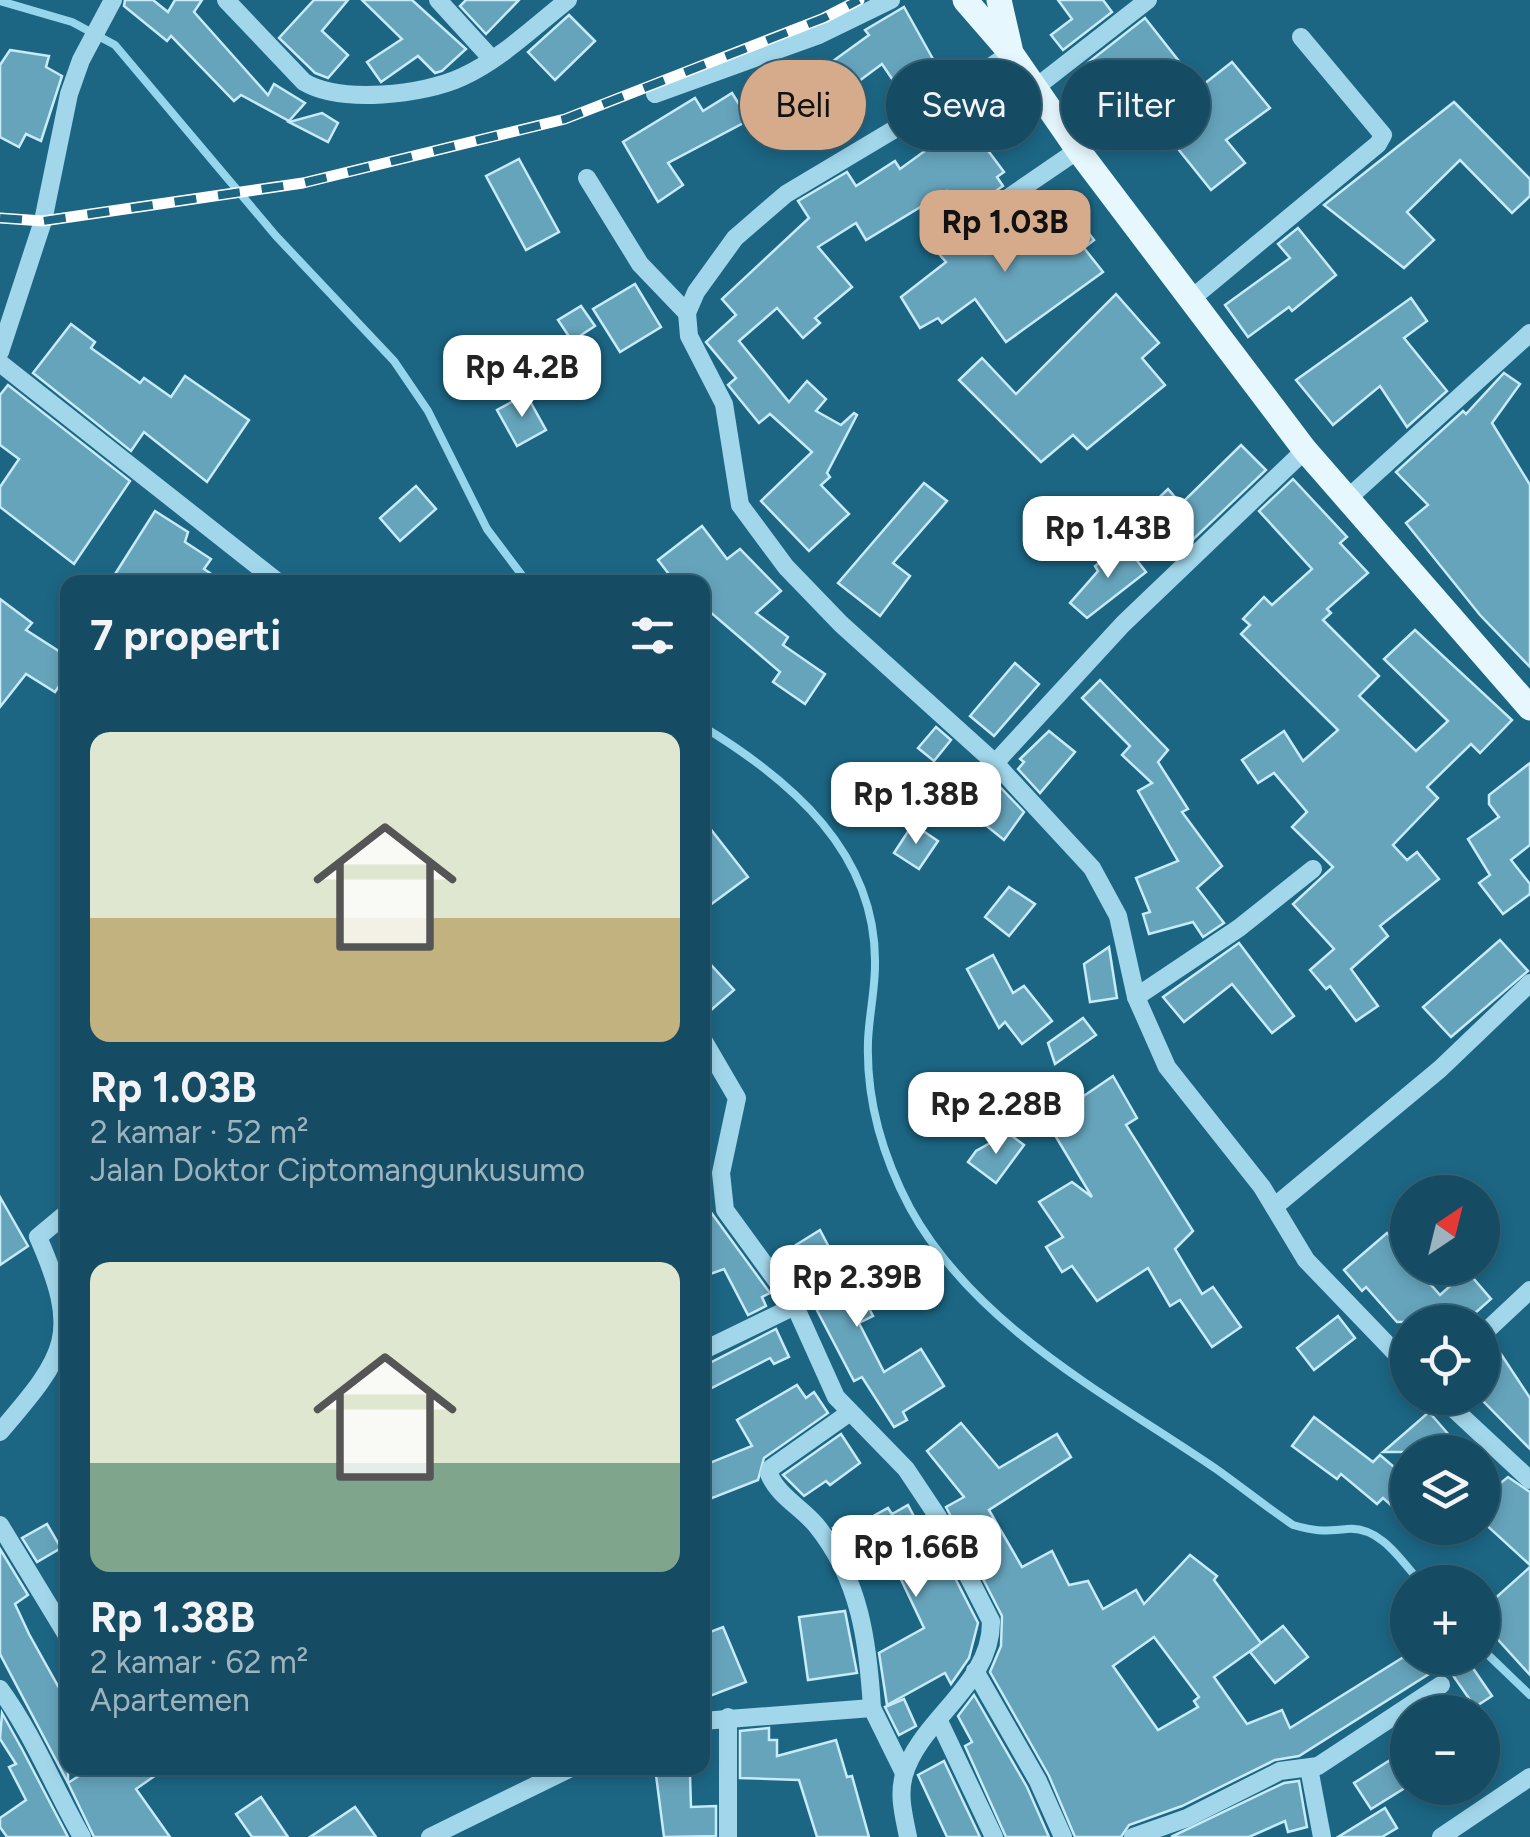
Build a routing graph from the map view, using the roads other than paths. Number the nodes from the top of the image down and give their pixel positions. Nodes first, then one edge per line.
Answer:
1 (113, 0) edge
2 (226, 0) edge
3 (438, 0) edge
4 (568, 0) edge
5 (891, 0) edge
6 (965, 0) edge
7 (999, 0) edge
8 (1148, 0) edge
9 (1301, 38) dead end
10 (1011, 53) junction
11 (490, 58) junction
12 (1016, 60) edge
13 (1041, 83) edge
14 (656, 94) dead end
15 (1041, 97) edge
16 (1061, 125) edge
17 (1078, 150) joint
18 (587, 178) dead end
19 (964, 228) dead end
20 (1191, 299) junction
21 (687, 313) junction
22 (1530, 334) edge
23 (0, 352) edge
24 (0, 363) edge
25 (1305, 450) junction
26 (1346, 500) junction
27 (270, 575) edge
28 (1530, 708) edge
29 (995, 763) junction
30 (1313, 869) dead end
31 (1530, 983) edge
32 (1136, 997) junction
33 (710, 1052) edge
34 (1274, 1207) junction
35 (60, 1219) edge
36 (60, 1288) edge
37 (60, 1288) edge
38 (1530, 1290) edge
39 (796, 1306) junction
40 (1500, 1318) edge
41 (710, 1346) edge
42 (60, 1347) edge
43 (60, 1347) edge
44 (1390, 1347) edge
45 (849, 1413) junction
46 (1460, 1415) edge
47 (0, 1432) edge
48 (1530, 1480) edge
49 (0, 1526) edge
50 (60, 1625) edge
51 (975, 1671) junction
52 (1441, 1685) dead end
53 (0, 1689) edge
54 (872, 1708) junction
55 (728, 1717) junction
56 (710, 1719) edge
57 (939, 1722) junction
58 (1309, 1768) junction
59 (904, 1773) junction
60 (557, 1775) edge
61 (1530, 1778) edge
62 (1171, 1830) edge
63 (82, 1837) edge
64 (430, 1837) edge
65 (728, 1837) edge
66 (908, 1837) edge
67 (994, 1837) edge
68 (1062, 1837) edge
69 (1133, 1837) edge
70 (1322, 1837) edge
71 (1441, 1837) edge

1 - 23 street
2 - 11 street
3 - 11 street
4 - 11 street
5 - 14 street
6 - 10 main road
7 - 10 main road
8 - 13 street
9 - 20 street
10 - 12 main road
10 - 21 street
15 - 16 main road
17 - 19 street
17 - 20 main road
18 - 21 street
20 - 25 main road
21 - 29 street
22 - 26 street
24 - 27 street
25 - 26 main road
25 - 29 street
26 - 28 main road
29 - 32 street
30 - 32 street
31 - 34 street
32 - 34 street
33 - 39 street
34 - 44 street
35 - 36 street
37 - 42 street
38 - 40 street
39 - 41 street
39 - 45 street
43 - 47 street
45 - 51 street
45 - 54 street
46 - 48 street
49 - 50 street
51 - 57 street
51 - 68 street
52 - 58 street
53 - 63 street
54 - 55 street
54 - 59 street
55 - 56 street
55 - 65 street
57 - 59 street
57 - 67 street
58 - 62 street
58 - 70 street
59 - 66 street
60 - 64 street
61 - 71 street
62 - 69 street

